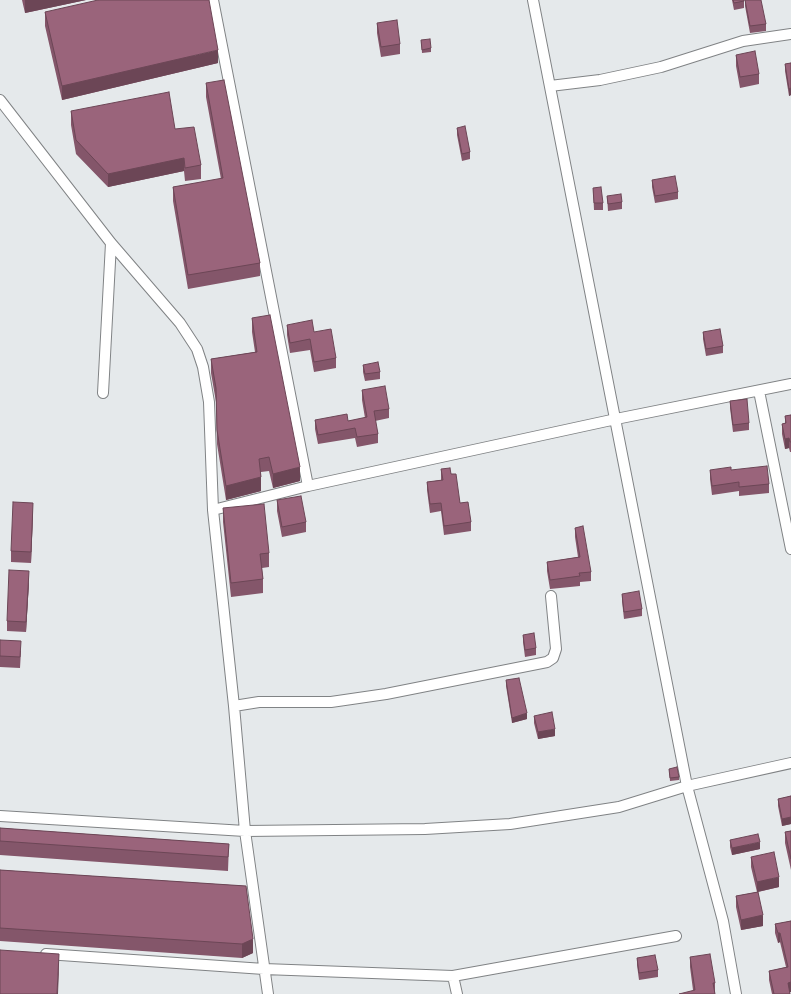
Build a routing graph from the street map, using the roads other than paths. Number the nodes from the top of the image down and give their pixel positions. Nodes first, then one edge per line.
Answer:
1 (213, 0) edge
2 (533, 0) edge
3 (791, 34) edge
4 (550, 86) junction
5 (0, 100) edge
6 (111, 243) junction
7 (791, 384) edge
8 (759, 390) junction
9 (103, 393) dead end
10 (616, 419) junction
11 (308, 486) junction
12 (213, 510) junction
13 (791, 549) edge
14 (551, 596) dead end
15 (234, 706) junction
16 (791, 763) edge
17 (688, 786) junction
18 (0, 816) edge
19 (245, 831) junction
20 (676, 936) dead end
21 (39, 954) edge
22 (264, 969) junction
23 (453, 976) junction
24 (268, 994) edge
25 (457, 994) edge
26 (736, 994) edge

1 - 11 street
2 - 4 street
3 - 4 street
4 - 10 street
5 - 6 street
6 - 9 street
6 - 12 street
7 - 8 street
8 - 10 street
8 - 13 street
10 - 11 street
10 - 17 street
11 - 12 street
12 - 15 street
14 - 15 street
15 - 19 street
16 - 17 street
17 - 19 street
17 - 26 street
18 - 19 street
19 - 22 street
20 - 23 street
21 - 22 street
22 - 23 street
22 - 24 street
23 - 25 street

